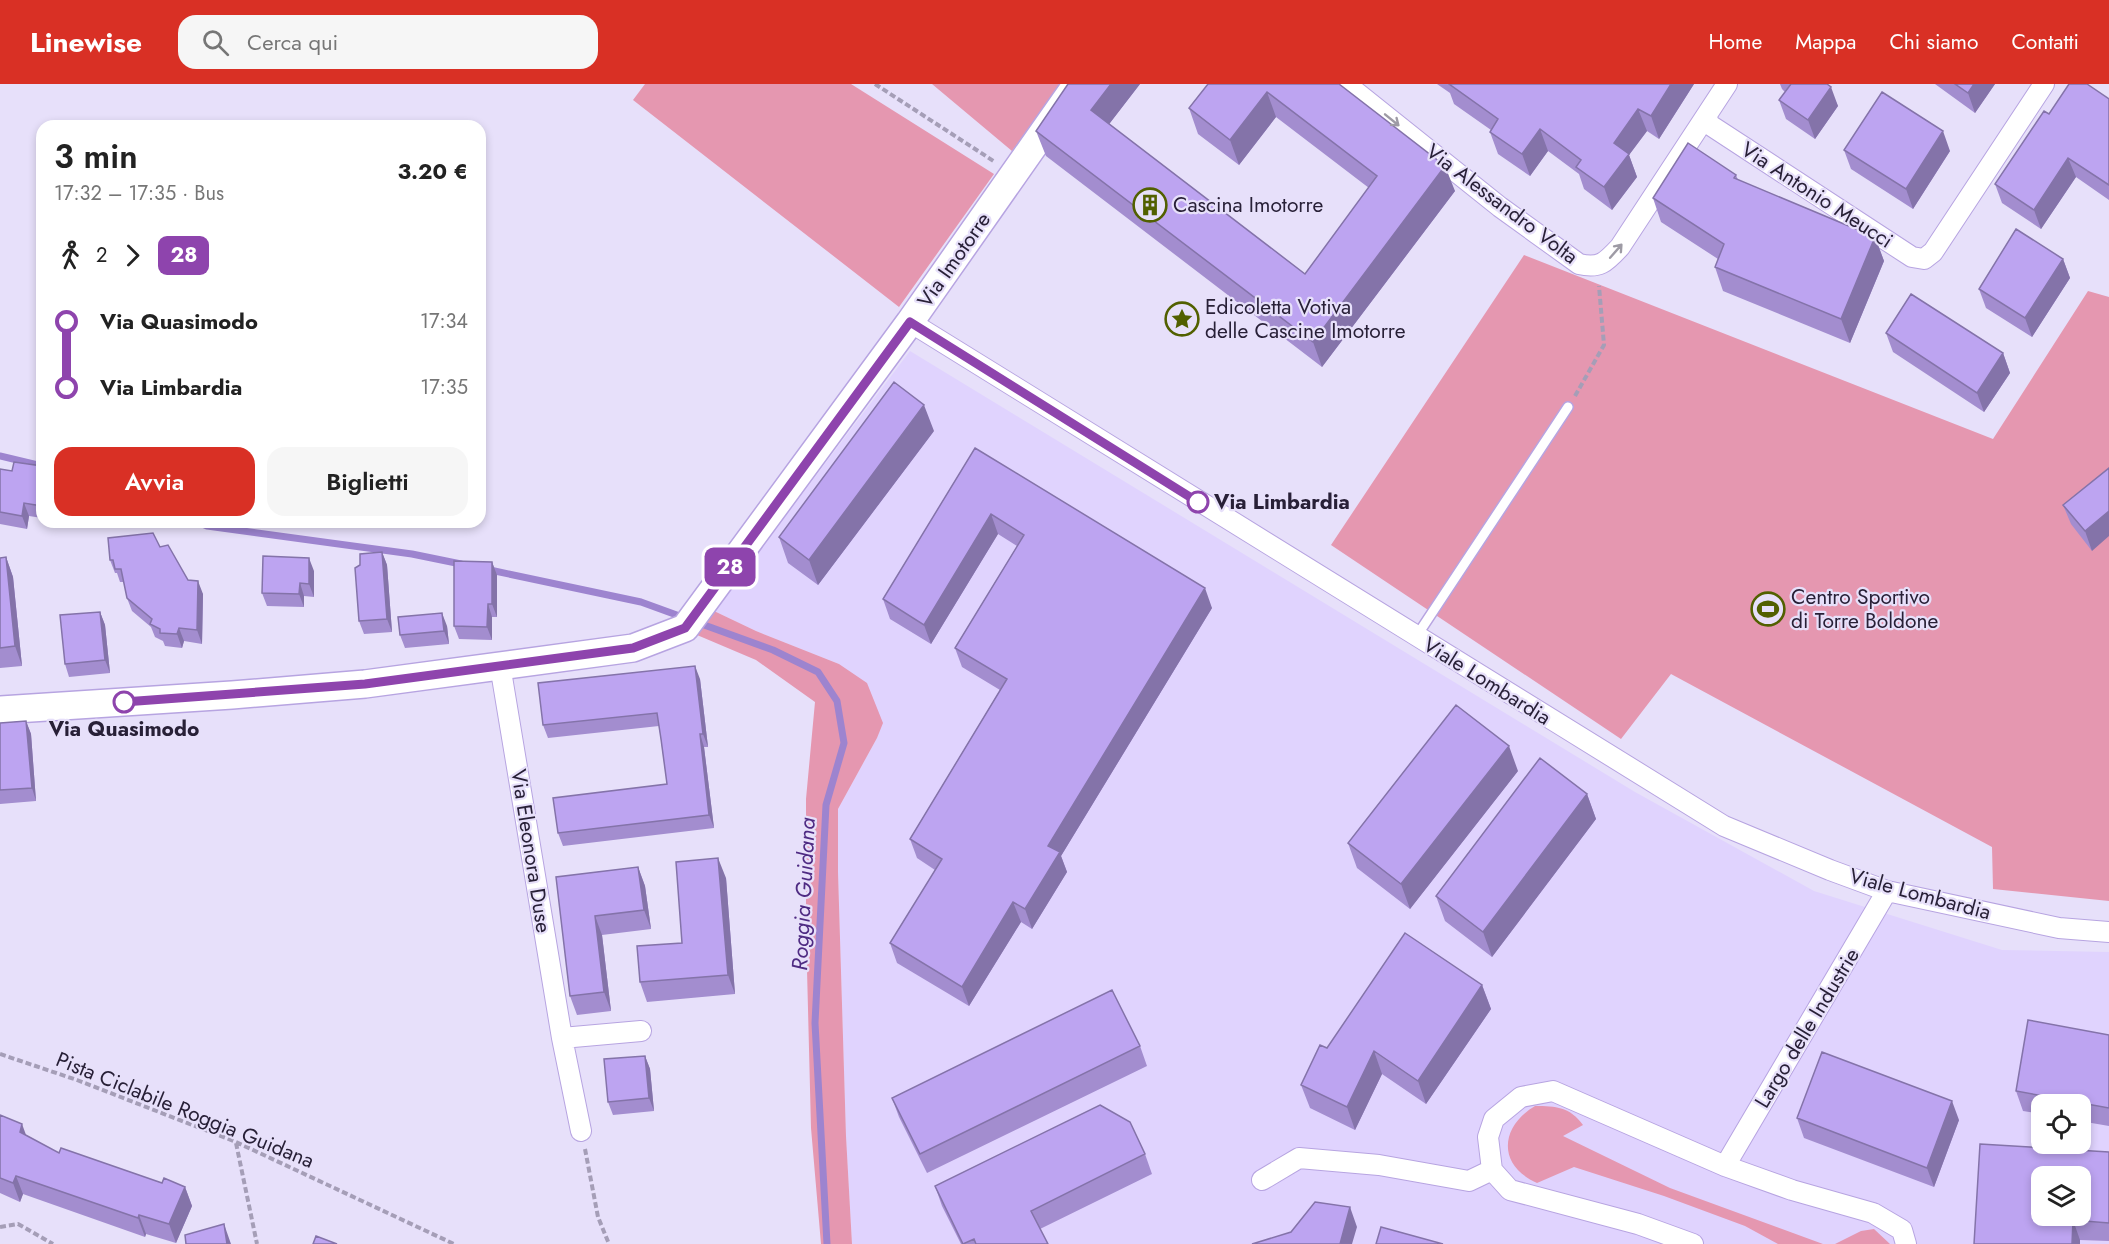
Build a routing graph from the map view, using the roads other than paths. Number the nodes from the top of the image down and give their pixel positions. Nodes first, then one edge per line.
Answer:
1 (1077, 84) edge
2 (1346, 84) edge
3 (1727, 84) edge
4 (2044, 84) edge
5 (1706, 117) junction
6 (910, 322) junction
7 (1568, 407) road end
8 (1416, 637) junction
9 (500, 665) junction
10 (0, 710) edge
11 (1887, 891) junction
12 (2109, 932) edge
13 (641, 1031) dead end
14 (562, 1038) junction
15 (581, 1131) road end
16 (1725, 1166) junction
17 (1492, 1170) junction
18 (1262, 1180) dead end
19 (1693, 1244) edge
20 (1906, 1244) edge

1 - 6 street, Via Imotorre
2 -> 5 street, Via Alessandro Volta
3 - 5 street, Via Alessandro Volta
4 - 5 street, Via Antonio Meucci
6 - 8 street, Viale Lombardia
6 - 9 street, Via Imotorre
7 - 8 lane
8 - 11 street, Viale Lombardia
9 - 10 street
9 - 14 street, Via Eleonora Duse
11 - 12 street, Viale Lombardia
11 - 16 street, Largo delle Industrie
13 - 14 street
14 - 15 street, Via Eleonora Duse
16 - 17 street
16 - 20 street
17 - 18 street
17 - 19 street

